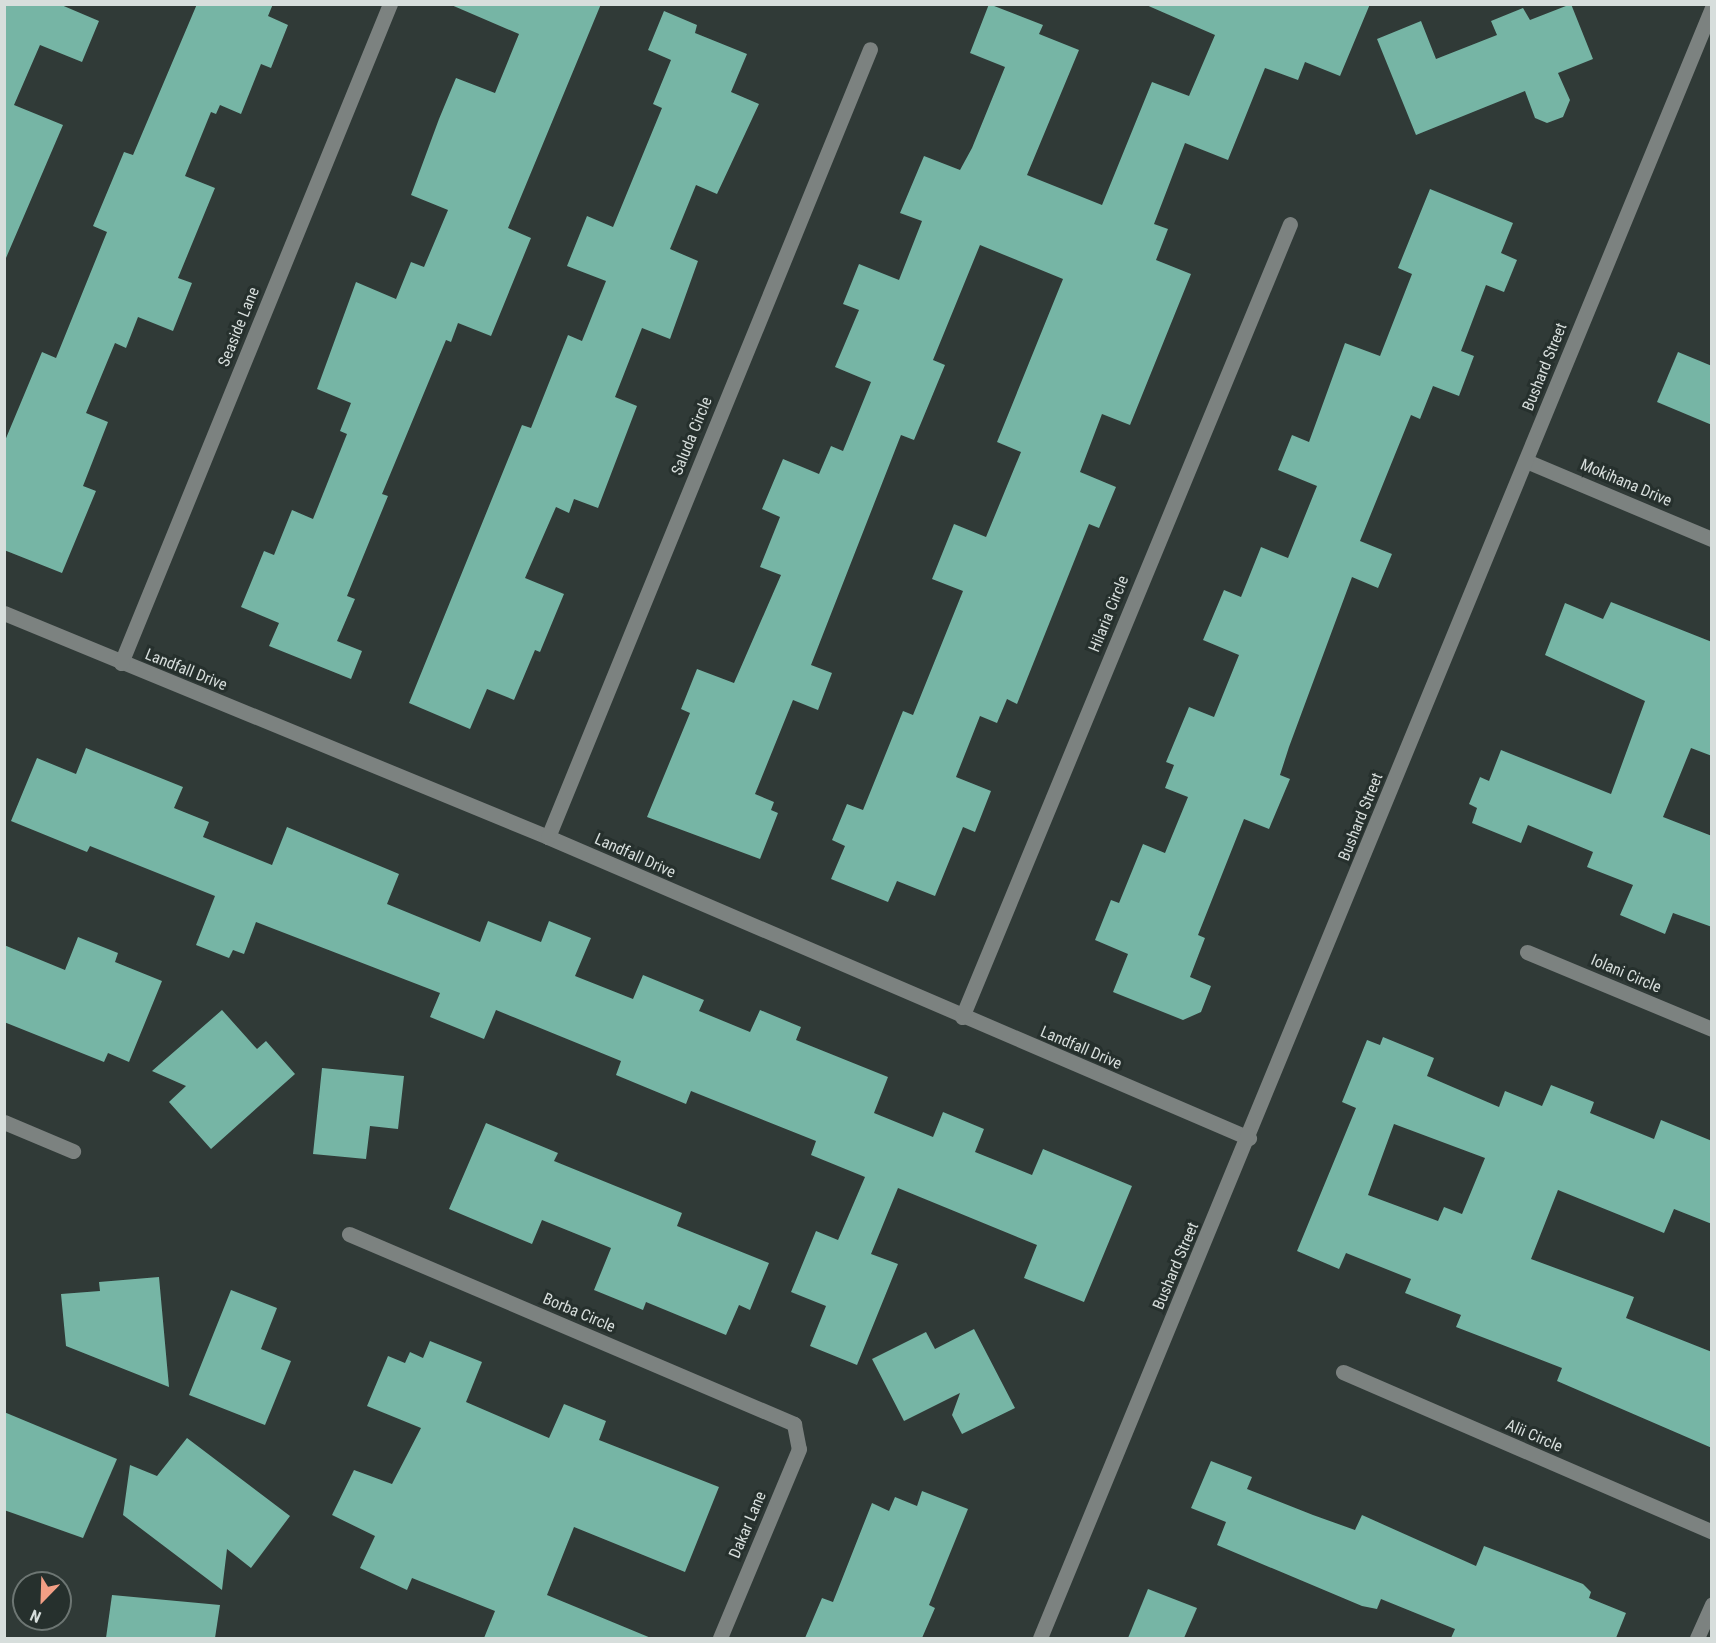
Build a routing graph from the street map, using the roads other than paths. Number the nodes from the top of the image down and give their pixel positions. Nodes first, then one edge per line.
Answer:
1 (390, 4) edge
2 (1712, 8) edge
3 (870, 49) dead end
4 (1290, 224) dead end
5 (1526, 461) junction
6 (1712, 539) edge
7 (4, 613) edge
8 (121, 663) junction
9 (548, 837) junction
10 (1527, 952) dead end
11 (962, 1017) junction
12 (1712, 1029) edge
13 (4, 1122) edge
14 (1249, 1138) junction
15 (73, 1150) dead end
16 (349, 1234) dead end
17 (1343, 1372) dead end
18 (794, 1424) joint
19 (1712, 1532) edge
20 (1712, 1604) edge
21 (720, 1638) edge
22 (1040, 1638) edge
23 (1697, 1638) edge

1 - 8 street, Seaside Lane
2 - 5 street, Bushard Street
3 - 9 street, Saluda Circle
4 - 11 street, Hilaria Circle
5 - 6 street, Mokihana Drive
5 - 14 street, Bushard Street
7 - 8 street, Landfall Drive
8 - 9 street, Landfall Drive
9 - 11 street, Landfall Drive
10 - 12 street, Iolani Circle
11 - 14 street, Landfall Drive
13 - 15 street
14 - 22 street, Bushard Street
16 - 18 street, Borba Circle
17 - 19 street, Alii Circle
18 - 21 street, Dakar Lane
20 - 23 street

